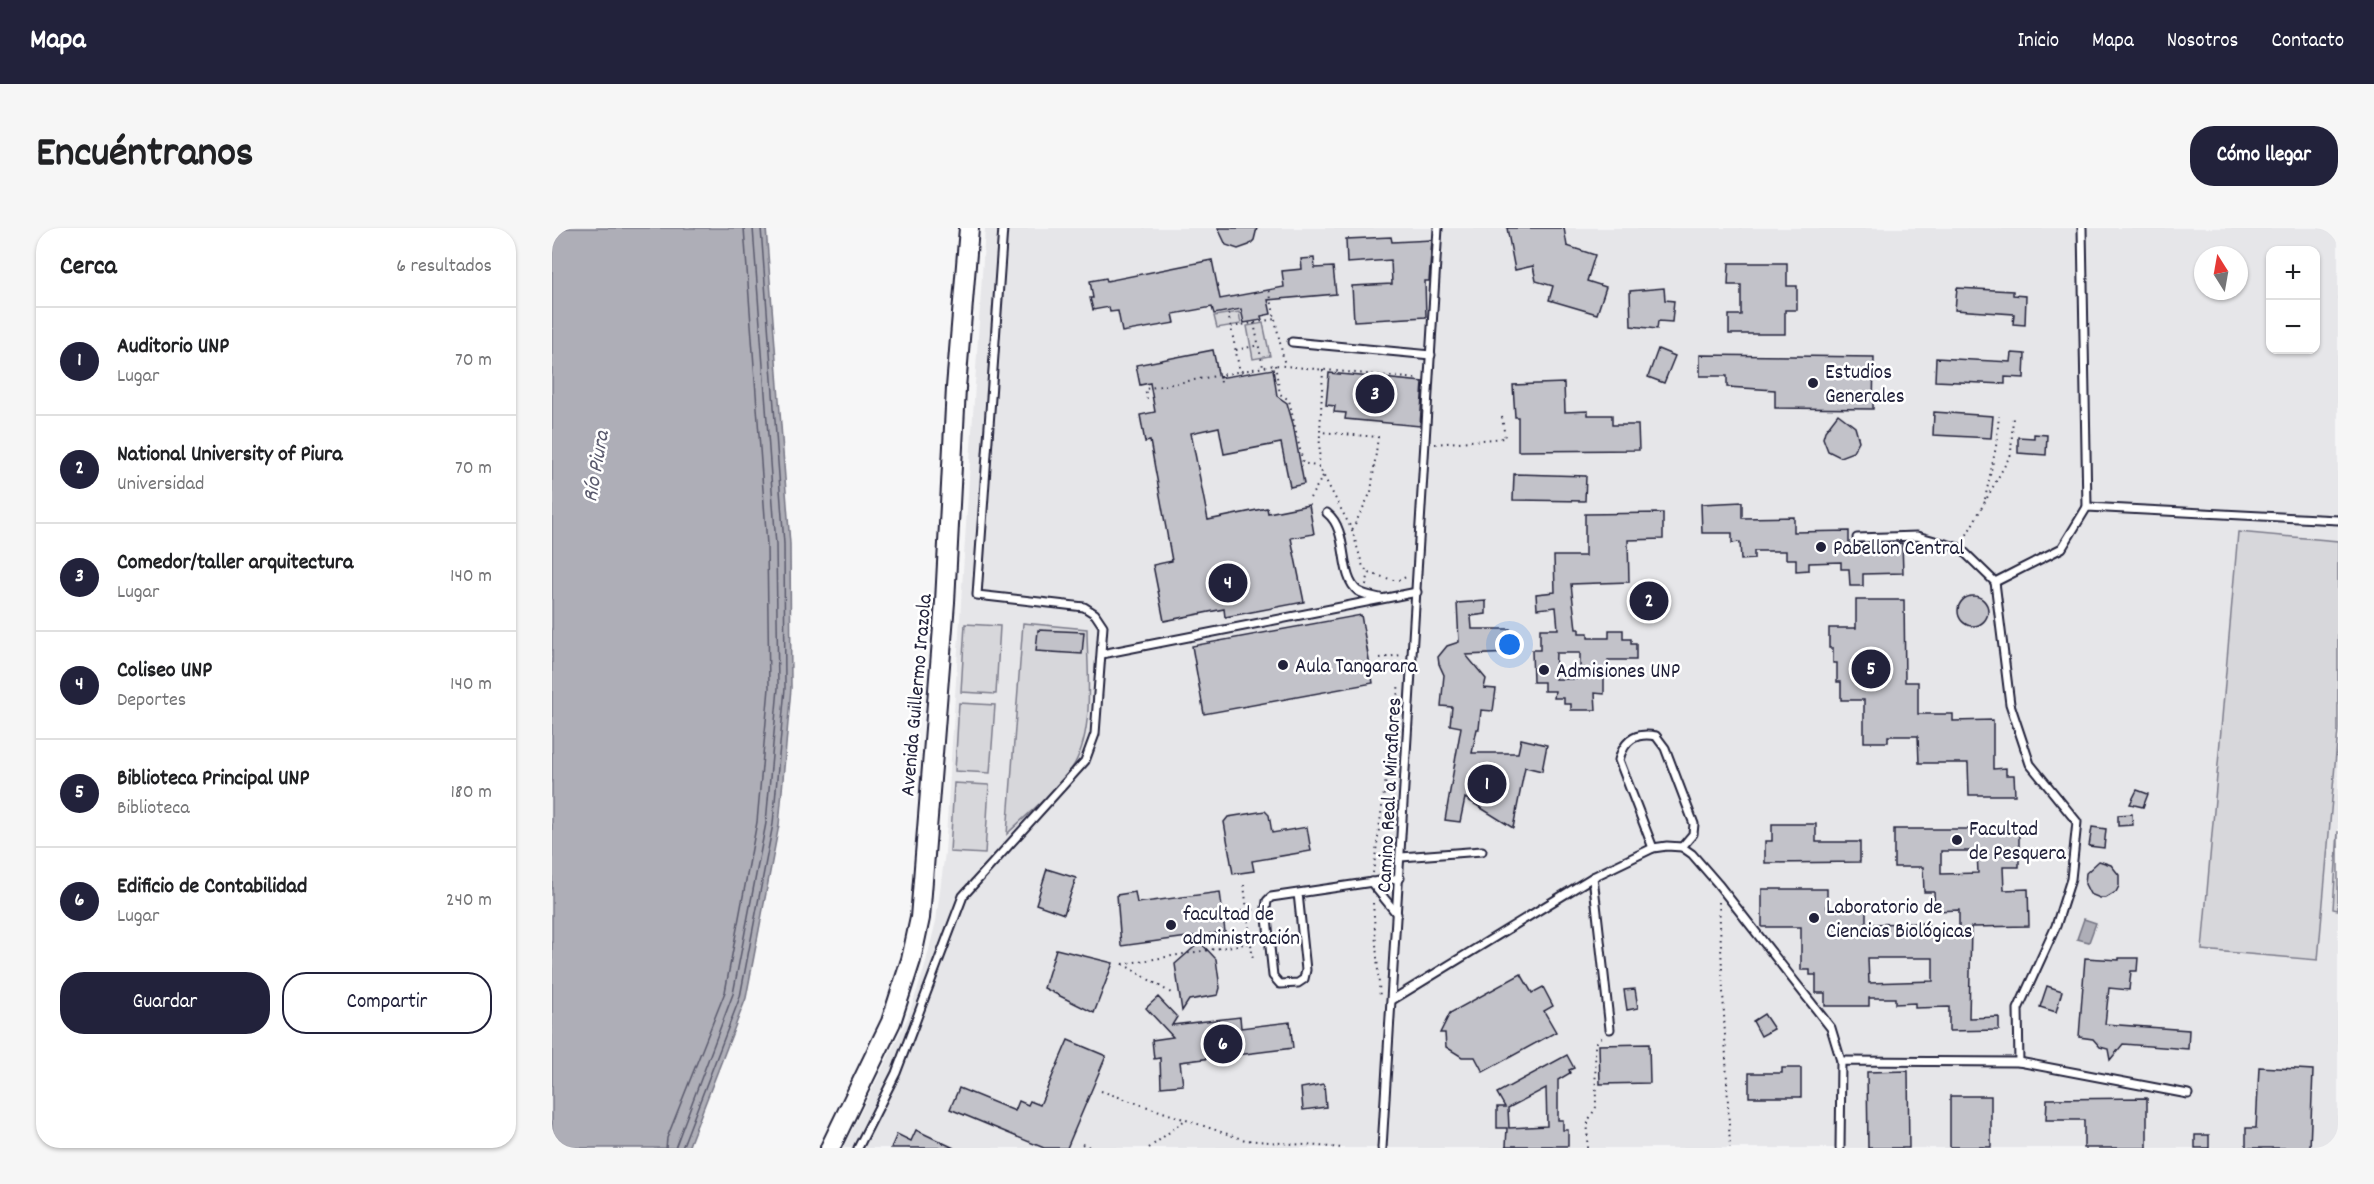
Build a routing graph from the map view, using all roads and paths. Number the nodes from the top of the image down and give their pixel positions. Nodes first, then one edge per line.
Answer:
1 (969, 228) edge
2 (1003, 228) edge
3 (1438, 228) edge
4 (2082, 228) edge
5 (1269, 290) dead end
6 (1228, 313) dead end
7 (1275, 319) junction
8 (1254, 323) junction
9 (1231, 327) junction
10 (1292, 342) dead end
11 (1259, 345) junction
12 (1236, 350) junction
13 (1431, 355) junction
14 (1275, 365) junction
15 (1285, 366) junction
16 (1263, 367) junction
17 (1323, 370) junction
18 (1240, 372) junction
19 (1220, 375) junction
20 (1425, 380) dead end
21 (1221, 383) dead end
22 (1147, 399) dead end
23 (1999, 416) dead end
24 (2013, 416) dead end
25 (1502, 417) dead end
26 (1320, 432) junction
27 (1426, 445) junction
28 (1319, 466) junction
29 (1323, 476) junction
30 (1310, 498) dead end
31 (1984, 503) junction
32 (2087, 507) junction
33 (1327, 513) dead end
34 (2338, 520) edge
35 (1352, 531) junction
36 (1857, 538) dead end
37 (1960, 548) junction
38 (1413, 573) dead end
39 (1995, 582) junction
40 (1417, 592) junction
41 (1383, 599) junction
42 (1102, 654) junction
43 (1402, 655) dead end
44 (1380, 658) dead end
45 (1399, 678) dead end
46 (1682, 847) junction
47 (1653, 848) junction
48 (1482, 851) dead end
49 (1401, 857) junction
50 (1593, 877) junction
51 (1400, 878) junction
52 (1371, 882) junction
53 (1718, 884) junction
54 (1244, 885) dead end
55 (1298, 893) junction
56 (1266, 908) junction
57 (1247, 911) junction
58 (1229, 913) dead end
59 (1397, 914) junction
60 (1251, 943) junction
61 (1253, 961) dead end
62 (1172, 993) dead end
63 (1392, 1000) junction
64 (1610, 1029) joint
65 (1841, 1061) junction
66 (2019, 1062) junction
67 (1101, 1091) dead end
68 (2188, 1094) dead end
69 (1186, 1120) junction
70 (1082, 1144) dead end
71 (830, 1148) edge
72 (858, 1148) edge
73 (1092, 1148) edge
74 (1149, 1148) edge
75 (1342, 1148) edge
76 (1382, 1148) edge
77 (1587, 1148) edge
78 (1730, 1148) edge
79 (1840, 1148) edge

1 - 71 main road, Avenida Guillermo Irazola
2 - 42 lane
3 - 13 lane, Camino Real a Miraflores
4 - 32 lane
5 - 7 path
6 - 9 path
7 - 8 path
7 - 15 path
8 - 9 path
8 - 11 path
9 - 12 path
10 - 13 lane
11 - 12 path
11 - 16 path
12 - 18 path
13 - 27 lane, Camino Real a Miraflores
14 - 15 path
14 - 16 path
14 - 28 path
15 - 17 path
16 - 18 path
17 - 20 path
17 - 26 path
18 - 19 path
19 - 21 path
19 - 22 path
23 - 31 path
24 - 31 path
25 - 27 path
26 - 28 path
26 - 35 path
27 - 40 lane, Camino Real a Miraflores
28 - 29 path
29 - 30 path
29 - 35 path
31 - 37 path
32 - 34 lane
32 - 39 lane
33 - 41 lane
35 - 38 path
36 - 37 lane
37 - 39 lane
39 - 66 lane
40 - 41 lane
40 - 49 lane, Camino Real a Miraflores
41 - 42 lane
42 - 72 lane
43 - 44 path
45 - 52 path
46 - 47 lane
46 - 47 lane
46 - 53 lane
47 - 50 lane
48 - 49 lane
49 - 51 lane, Camino Real a Miraflores
50 - 63 lane
50 - 64 lane
51 - 52 lane
51 - 59 lane, Camino Real a Miraflores
52 - 55 lane
52 - 59 lane
52 - 63 path
53 - 65 lane
53 - 78 path
54 - 57 path
55 - 56 lane
55 - 56 lane
56 - 57 path
57 - 58 path
57 - 60 path
59 - 63 lane, Camino Real a Miraflores
60 - 61 path
60 - 62 path
63 - 76 lane, Camino Real a Miraflores
64 - 77 path
65 - 66 lane
65 - 79 lane
66 - 68 lane
67 - 69 path
69 - 74 path
69 - 75 path
70 - 73 path

